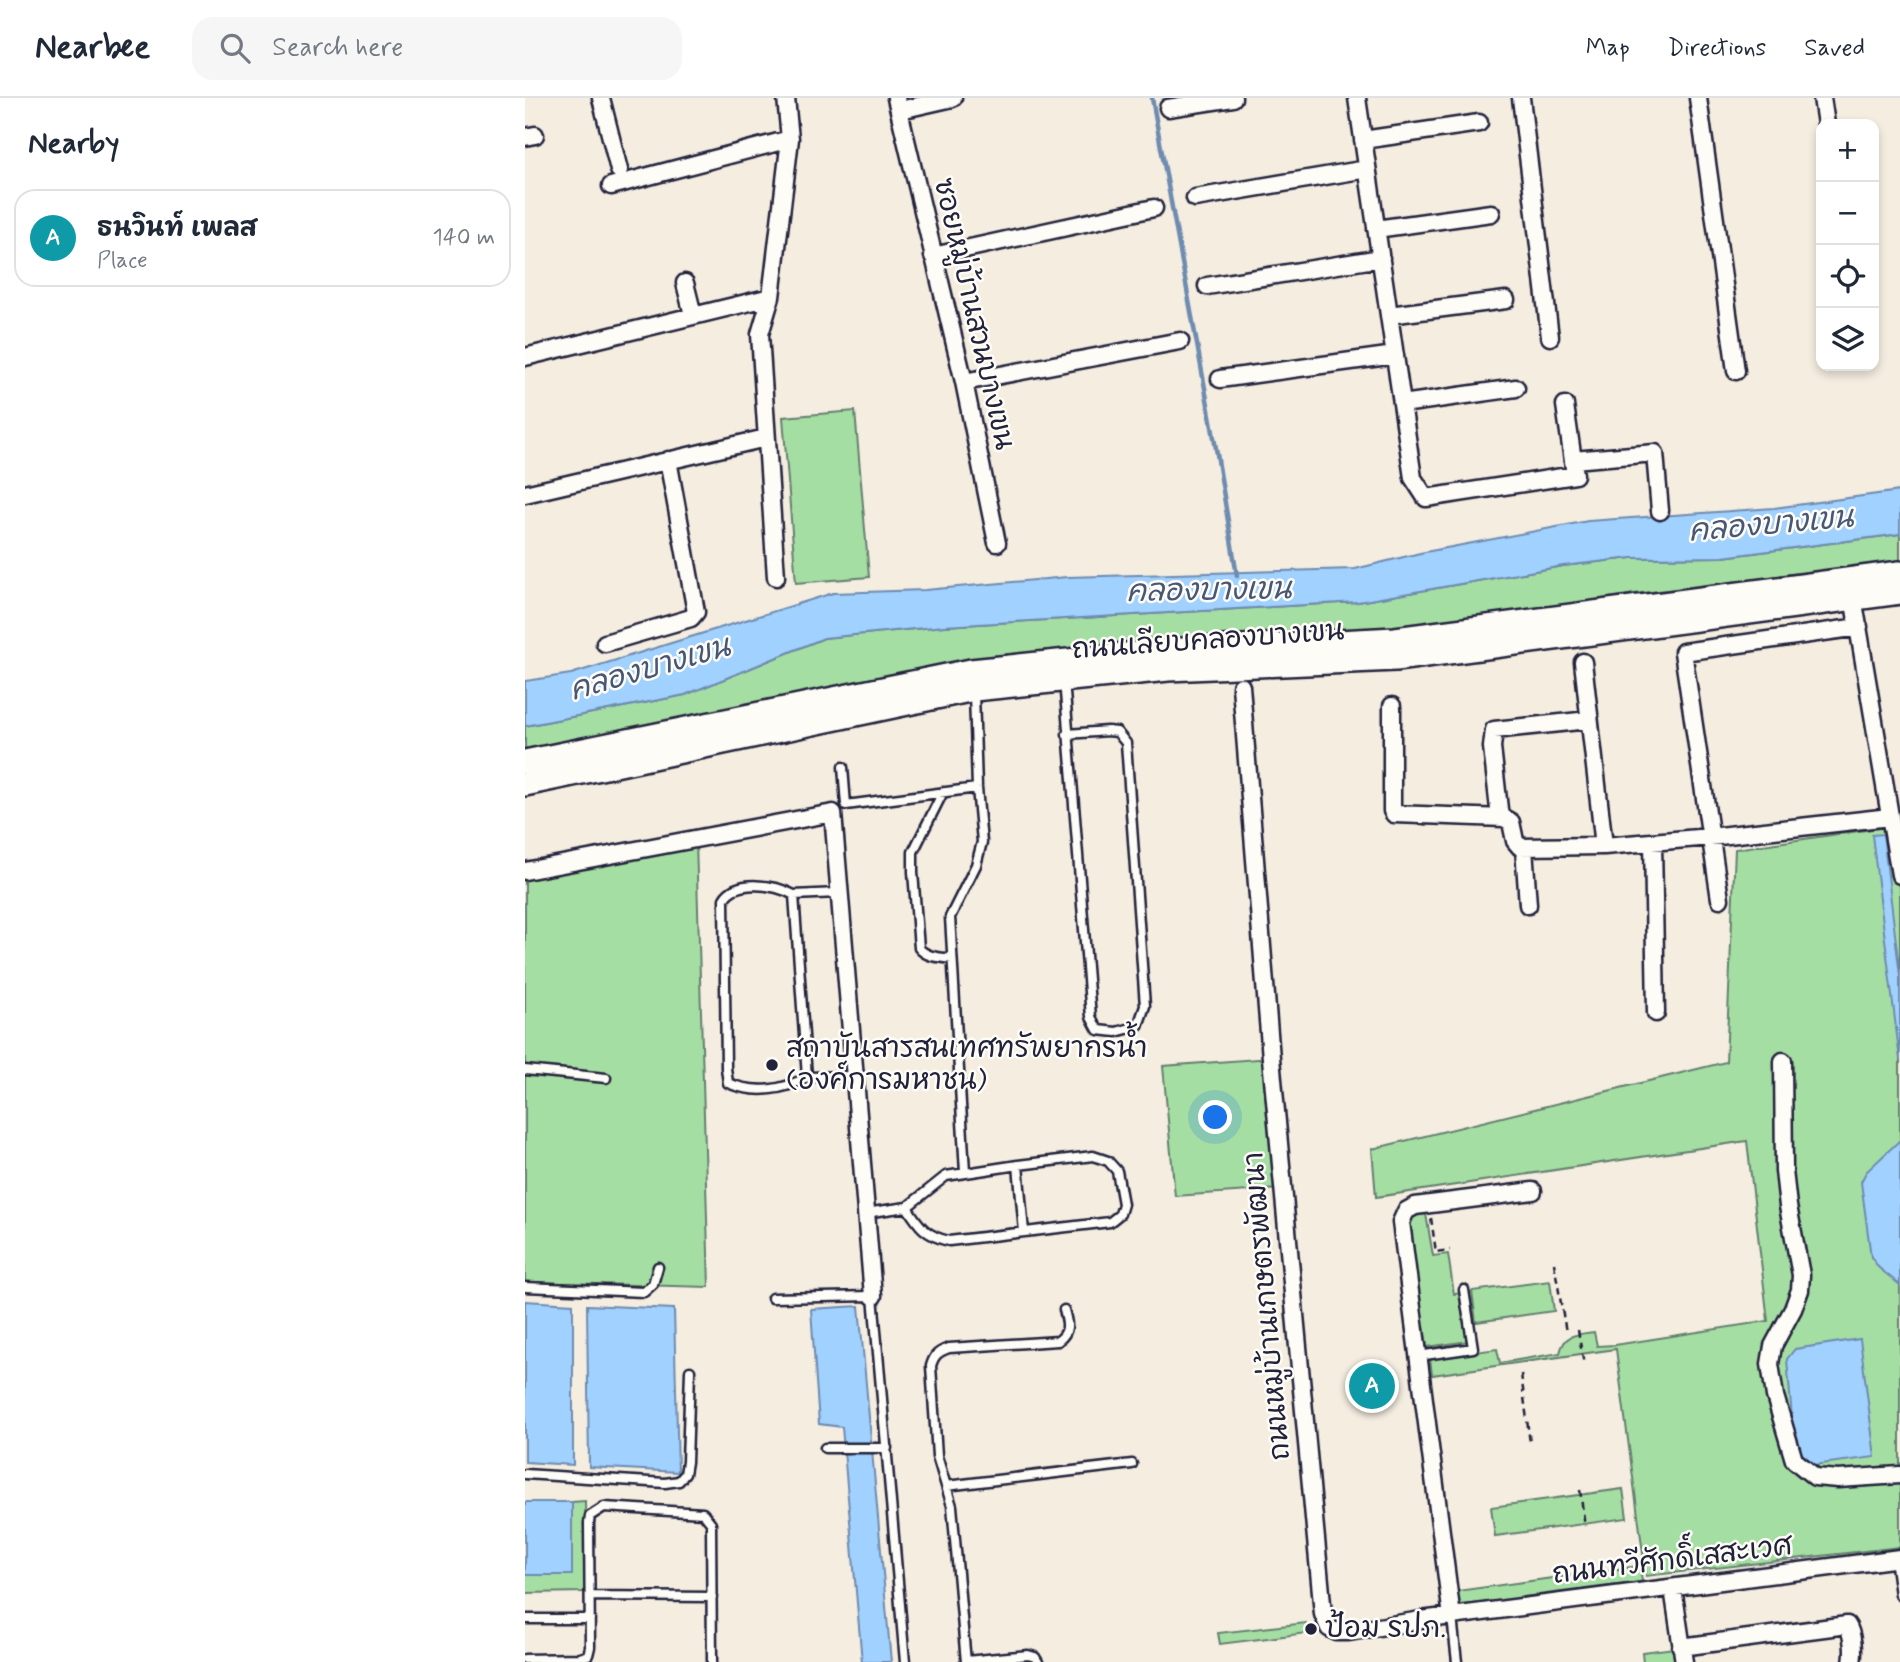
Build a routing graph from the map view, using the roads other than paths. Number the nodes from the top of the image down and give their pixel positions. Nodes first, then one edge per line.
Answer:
1 (601, 98) edge
2 (786, 98) edge
3 (953, 98) edge
4 (1233, 98) edge
5 (1357, 98) edge
6 (1521, 98) edge
7 (1698, 98) edge
8 (1822, 98) edge
9 (898, 104) edge
10 (1168, 108) dead end
11 (1825, 119) edge
12 (1479, 123) dead end
13 (790, 139) junction
14 (1363, 139) junction
15 (1367, 169) junction
16 (619, 170) dead end
17 (611, 186) dead end
18 (1195, 198) dead end
19 (1154, 208) dead end
20 (1491, 213) dead end
21 (1376, 229) junction
22 (933, 256) junction
23 (1381, 258) junction
24 (685, 283) dead end
25 (1207, 286) dead end
26 (771, 296) junction
27 (1506, 300) dead end
28 (694, 316) junction
29 (1389, 316) junction
30 (1550, 338) dead end
31 (1180, 341) dead end
32 (1395, 355) junction
33 (525, 357) edge
34 (1736, 371) dead end
35 (1220, 379) dead end
36 (964, 382) junction
37 (1516, 388) dead end
38 (1402, 404) junction
39 (1565, 405) dead end
40 (766, 438) junction
41 (669, 460) junction
42 (1573, 460) junction
43 (525, 494) edge
44 (1660, 511) dead end
45 (997, 542) dead end
46 (1900, 573) edge
47 (776, 578) dead end
48 (1852, 588) junction
49 (1900, 592) edge
50 (1859, 627) junction
51 (604, 643) dead end
52 (1583, 662) dead end
53 (1063, 670) junction
54 (1241, 686) dead end
55 (974, 689) junction
56 (1392, 706) dead end
57 (1589, 720) junction
58 (1067, 734) junction
59 (525, 762) edge
60 (843, 766) dead end
61 (525, 784) edge
62 (977, 788) junction
63 (943, 792) junction
64 (1890, 817) junction
65 (1500, 818) junction
66 (1710, 837) junction
67 (1653, 842) junction
68 (1604, 846) junction
69 (1524, 848) junction
70 (525, 871) edge
71 (1900, 875) edge
72 (838, 893) junction
73 (794, 895) junction
74 (1720, 899) dead end
75 (1528, 905) dead end
76 (952, 959) junction
77 (1656, 1013) dead end
78 (1783, 1061) dead end
79 (525, 1070) edge
80 (853, 1076) junction
81 (807, 1077) junction
82 (606, 1078) dead end
83 (1018, 1165) junction
84 (965, 1172) junction
85 (1533, 1191) dead end
86 (907, 1207) junction
87 (865, 1213) junction
88 (1024, 1232) junction
89 (658, 1267) dead end
90 (525, 1287) edge
91 (1464, 1290) dead end
92 (873, 1296) junction
93 (772, 1298) dead end
94 (1063, 1310) dead end
95 (1418, 1356) junction
96 (690, 1371) dead end
97 (825, 1448) dead end
98 (887, 1448) junction
99 (1132, 1464) dead end
100 (525, 1474) edge
101 (1900, 1475) edge
102 (946, 1486) junction
103 (1897, 1558) edge
104 (1674, 1595) dead end
105 (1900, 1595) edge
106 (590, 1596) junction
107 (712, 1597) junction
108 (1452, 1617) junction
109 (525, 1619) edge
110 (590, 1619) junction
111 (1329, 1628) joint
112 (1682, 1654) edge
113 (525, 1659) edge
114 (966, 1661) edge
115 (712, 1662) edge
116 (905, 1662) edge
117 (1038, 1662) edge
118 (1457, 1662) edge
119 (1852, 1662) edge

1 - 16 street
2 - 13 street
3 - 9 street
4 - 10 street
5 - 14 street
6 - 30 street
7 - 34 street
8 - 11 street
9 - 22 street, ซอยหมู่บ้านสวนบางเขน
12 - 14 street
13 - 17 street
13 - 26 street
14 - 15 street
15 - 18 street
15 - 21 street
19 - 22 street
20 - 21 street
21 - 23 street
22 - 36 street, ซอยหมู่บ้านสวนบางเขน
23 - 25 street
23 - 29 street
24 - 28 street
26 - 28 street
26 - 40 street
27 - 29 street
28 - 33 street
29 - 32 street
31 - 36 street
32 - 35 street
32 - 38 street
36 - 45 street, ซอยหมู่บ้านสวนบางเขน
37 - 38 street
38 - 42 street
39 - 42 street
40 - 41 street
40 - 47 street
41 - 43 street
41 - 51 street
42 - 44 street
46 - 48 main road, ถนนเลียบคลองบางเขน
48 - 49 main road, ถนนเลียบคลองบางเขน
48 - 50 street
48 - 53 main road, ถนนเลียบคลองบางเขน
50 - 64 street
50 - 66 street
52 - 57 street
53 - 55 main road, ถนนเลียบคลองบางเขน
53 - 58 lane
53 - 59 main road, ถนนเลียบคลองบางเขน
54 - 111 street, ถนนหมู่บ้านเกษตรพัฒนา
55 - 61 main road, ถนนเลียบคลองบางเขน
55 - 62 lane
56 - 65 street
57 - 65 street
57 - 68 street
58 - 58 lane
60 - 63 lane
62 - 63 lane
62 - 76 lane
63 - 76 lane
64 - 66 street
64 - 71 street
65 - 69 street
66 - 67 street
66 - 74 street
67 - 68 street
67 - 77 street
68 - 69 street
69 - 75 street
70 - 72 street
72 - 73 lane
72 - 80 street
73 - 81 lane
73 - 81 lane
76 - 84 lane
78 - 101 street
79 - 82 lane
80 - 81 lane
80 - 87 street
83 - 84 lane
83 - 88 lane
83 - 88 lane
84 - 86 lane
85 - 95 street
86 - 87 lane
86 - 88 lane
87 - 92 street
89 - 90 lane
91 - 95 lane
92 - 93 lane
92 - 98 lane
94 - 102 lane
95 - 108 street
96 - 100 lane
97 - 98 lane
98 - 116 lane
99 - 102 lane
102 - 114 lane
103 - 105 lane
103 - 108 street, ถนนทวีศักดิ์เสสะเวศ
104 - 112 street
106 - 107 lane
106 - 107 lane
106 - 110 lane
107 - 115 lane
108 - 111 street, ถนนทวีศักดิ์เสสะเวศ
108 - 118 lane
109 - 110 lane
110 - 113 lane
112 - 119 street
114 - 117 lane

